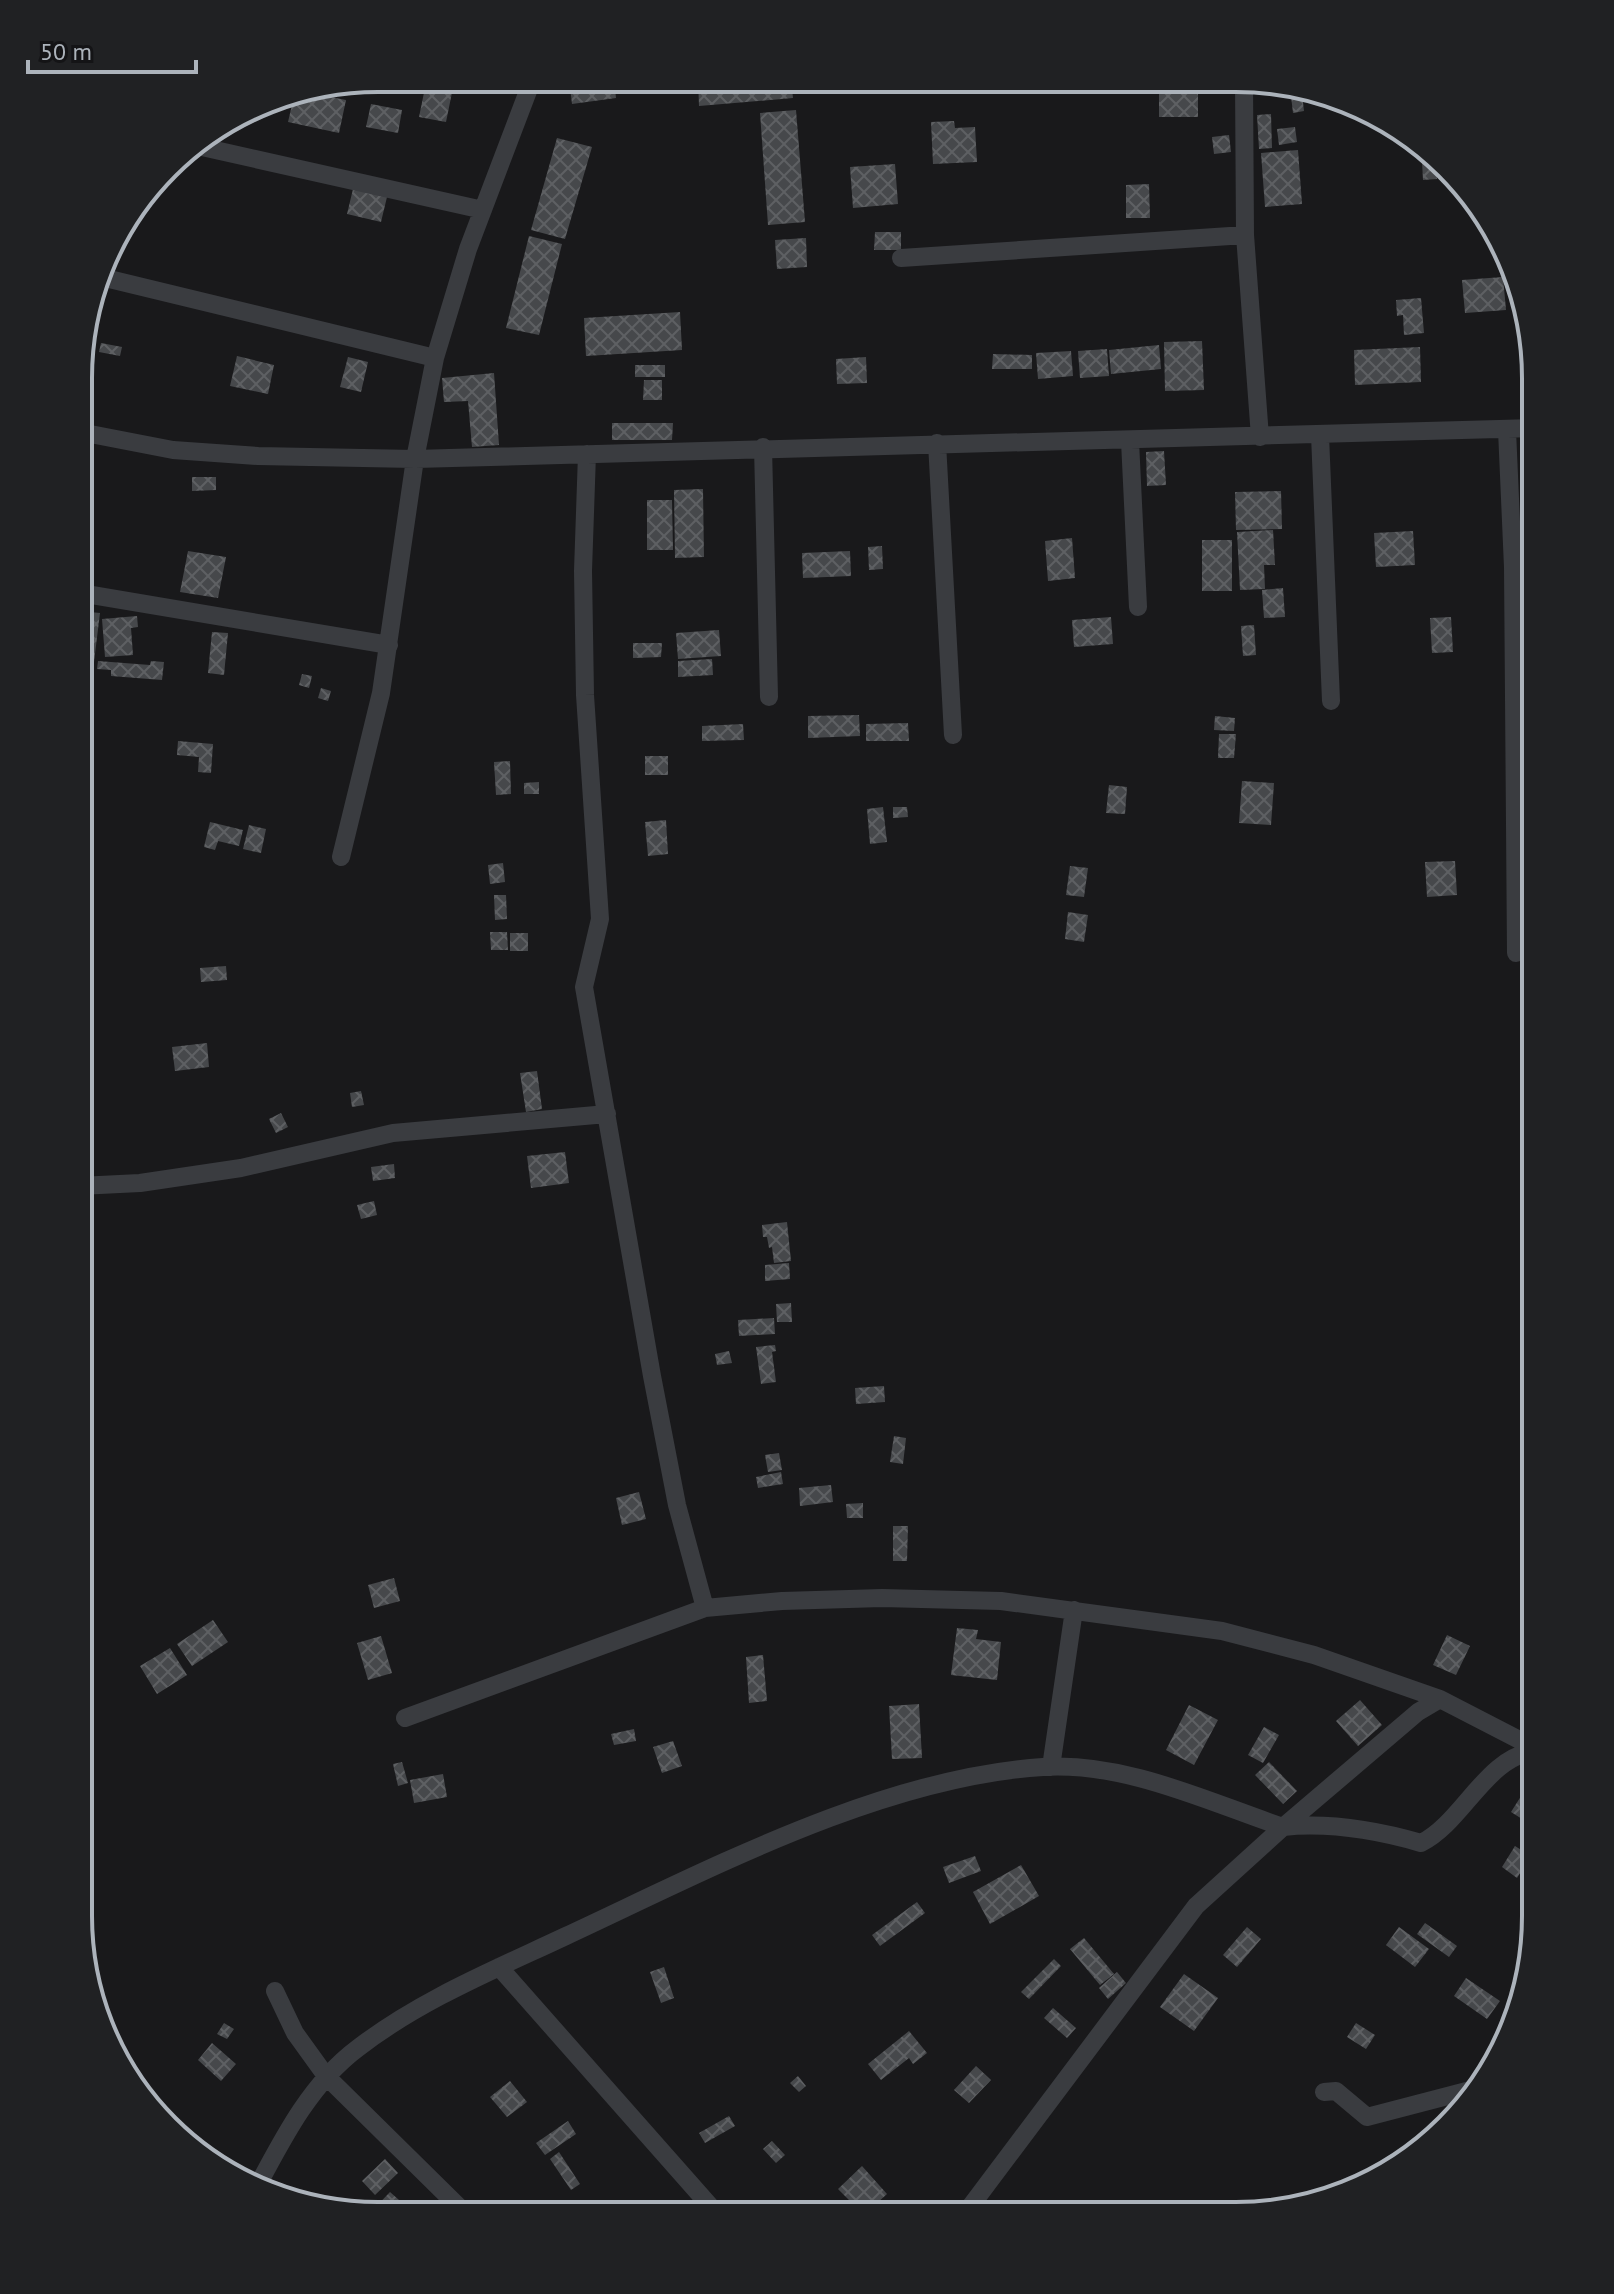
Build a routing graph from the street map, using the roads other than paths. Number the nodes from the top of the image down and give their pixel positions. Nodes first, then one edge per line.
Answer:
1 (1244, 92) edge
2 (527, 93) edge
3 (208, 148) edge
4 (483, 210) junction
5 (1245, 235) junction
6 (901, 258) dead end
7 (110, 279) edge
8 (435, 358) junction
9 (1522, 429) edge
10 (1507, 430) junction
11 (92, 434) edge
12 (1320, 435) junction
13 (1260, 437) junction
14 (1130, 441) junction
15 (937, 443) junction
16 (763, 447) junction
17 (587, 454) junction
18 (415, 459) junction
19 (92, 595) edge
20 (1138, 607) dead end
21 (389, 645) junction
22 (769, 697) dead end
23 (1331, 701) dead end
24 (953, 735) dead end
25 (341, 857) dead end
26 (1516, 953) dead end
27 (607, 1114) junction
28 (92, 1185) edge
29 (705, 1608) junction
30 (1074, 1610) junction
31 (1440, 1699) junction
32 (405, 1718) dead end
33 (1522, 1742) edge
34 (1522, 1754) edge
35 (1051, 1767) junction
36 (1283, 1827) junction
37 (499, 1967) junction
38 (275, 1991) dead end
39 (326, 2076) junction
40 (1324, 2092) dead end
41 (1461, 2092) edge
42 (262, 2177) edge
43 (454, 2202) edge
44 (707, 2202) edge
45 (974, 2202) edge

1 - 5 street
2 - 4 street
3 - 4 street
4 - 8 street
5 - 6 street
5 - 13 street
7 - 8 street
8 - 18 street
9 - 10 street
10 - 12 street
10 - 26 street
11 - 18 street
12 - 13 street
12 - 23 street
13 - 14 street
14 - 15 street
14 - 20 street
15 - 16 street
15 - 24 street
16 - 17 street
16 - 22 street
17 - 18 street
17 - 27 street
18 - 21 street
19 - 21 street
21 - 25 street
27 - 28 street
27 - 29 street
29 - 30 street
29 - 32 street
30 - 31 street
30 - 35 street
31 - 33 street
31 - 36 street
34 - 36 street
35 - 36 street
35 - 37 street
36 - 45 street
37 - 39 street
37 - 44 street
38 - 39 street
39 - 42 street
39 - 43 street
40 - 41 street

